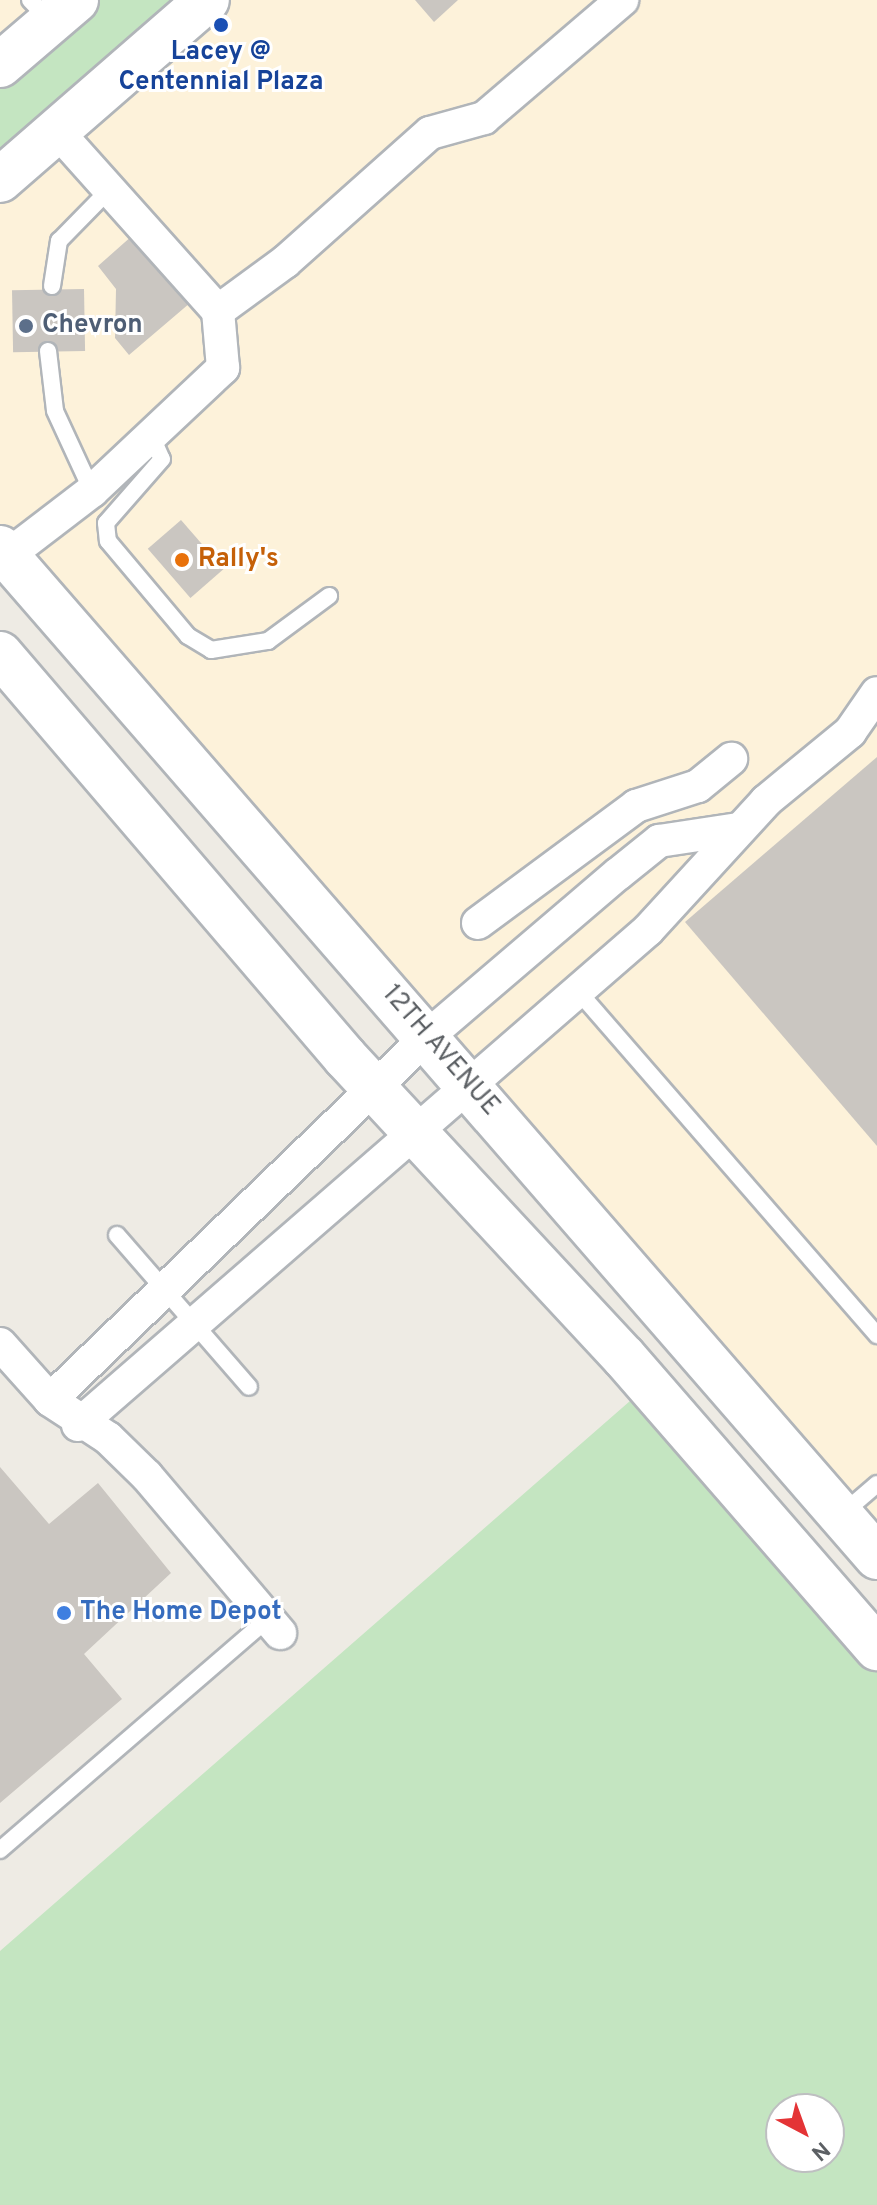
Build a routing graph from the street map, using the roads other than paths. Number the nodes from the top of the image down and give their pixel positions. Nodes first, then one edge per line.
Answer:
1 (207, 0) edge
2 (622, 0) edge
3 (52, 7) edge
4 (0, 65) edge
5 (57, 131) junction
6 (0, 180) edge
7 (109, 190) junction
8 (52, 286) dead end
9 (218, 311) junction
10 (48, 351) dead end
11 (152, 437) junction
12 (92, 491) junction
13 (3, 552) edge
14 (329, 596) dead end
15 (0, 654) edge
16 (877, 693) edge
17 (731, 759) dead end
18 (738, 829) junction
19 (478, 923) dead end
20 (578, 991) junction
21 (428, 1036) junction
22 (467, 1081) junction
23 (375, 1090) junction
24 (417, 1131) junction
25 (117, 1235) dead end
26 (167, 1292) junction
27 (193, 1323) junction
28 (877, 1335) edge
29 (0, 1344) edge
30 (624, 1357) junction
31 (249, 1387) dead end
32 (50, 1400) junction
33 (78, 1425) junction
34 (877, 1484) edge
35 (840, 1515) junction
36 (877, 1557) edge
37 (274, 1626) joint
38 (877, 1648) edge
39 (0, 1850) edge

1 - 5 main road
2 - 9 street
3 - 4 main road
5 - 6 main road
5 - 7 street
7 - 8 lane
7 - 9 street
9 - 11 street
10 - 12 lane
11 - 12 street
11 - 14 lane
12 - 13 street
13 - 21 main road, 12TH AVENUE
15 - 23 main road
16 - 18 street
17 - 19 street
18 - 20 street
18 - 21 street
20 - 22 street
20 - 28 lane
21 - 22 main road, 12TH AVENUE
21 - 23 street
22 - 24 street
22 - 35 main road, 12TH AVENUE
23 - 24 main road
23 - 26 street
24 - 27 street
24 - 30 main road
25 - 26 lane
26 - 27 lane
26 - 32 street
27 - 31 lane
27 - 33 street
29 - 32 street
30 - 35 main road
30 - 38 main road
32 - 33 street
33 - 37 street
34 - 35 lane
35 - 36 main road, 12TH AVENUE
37 - 39 lane

